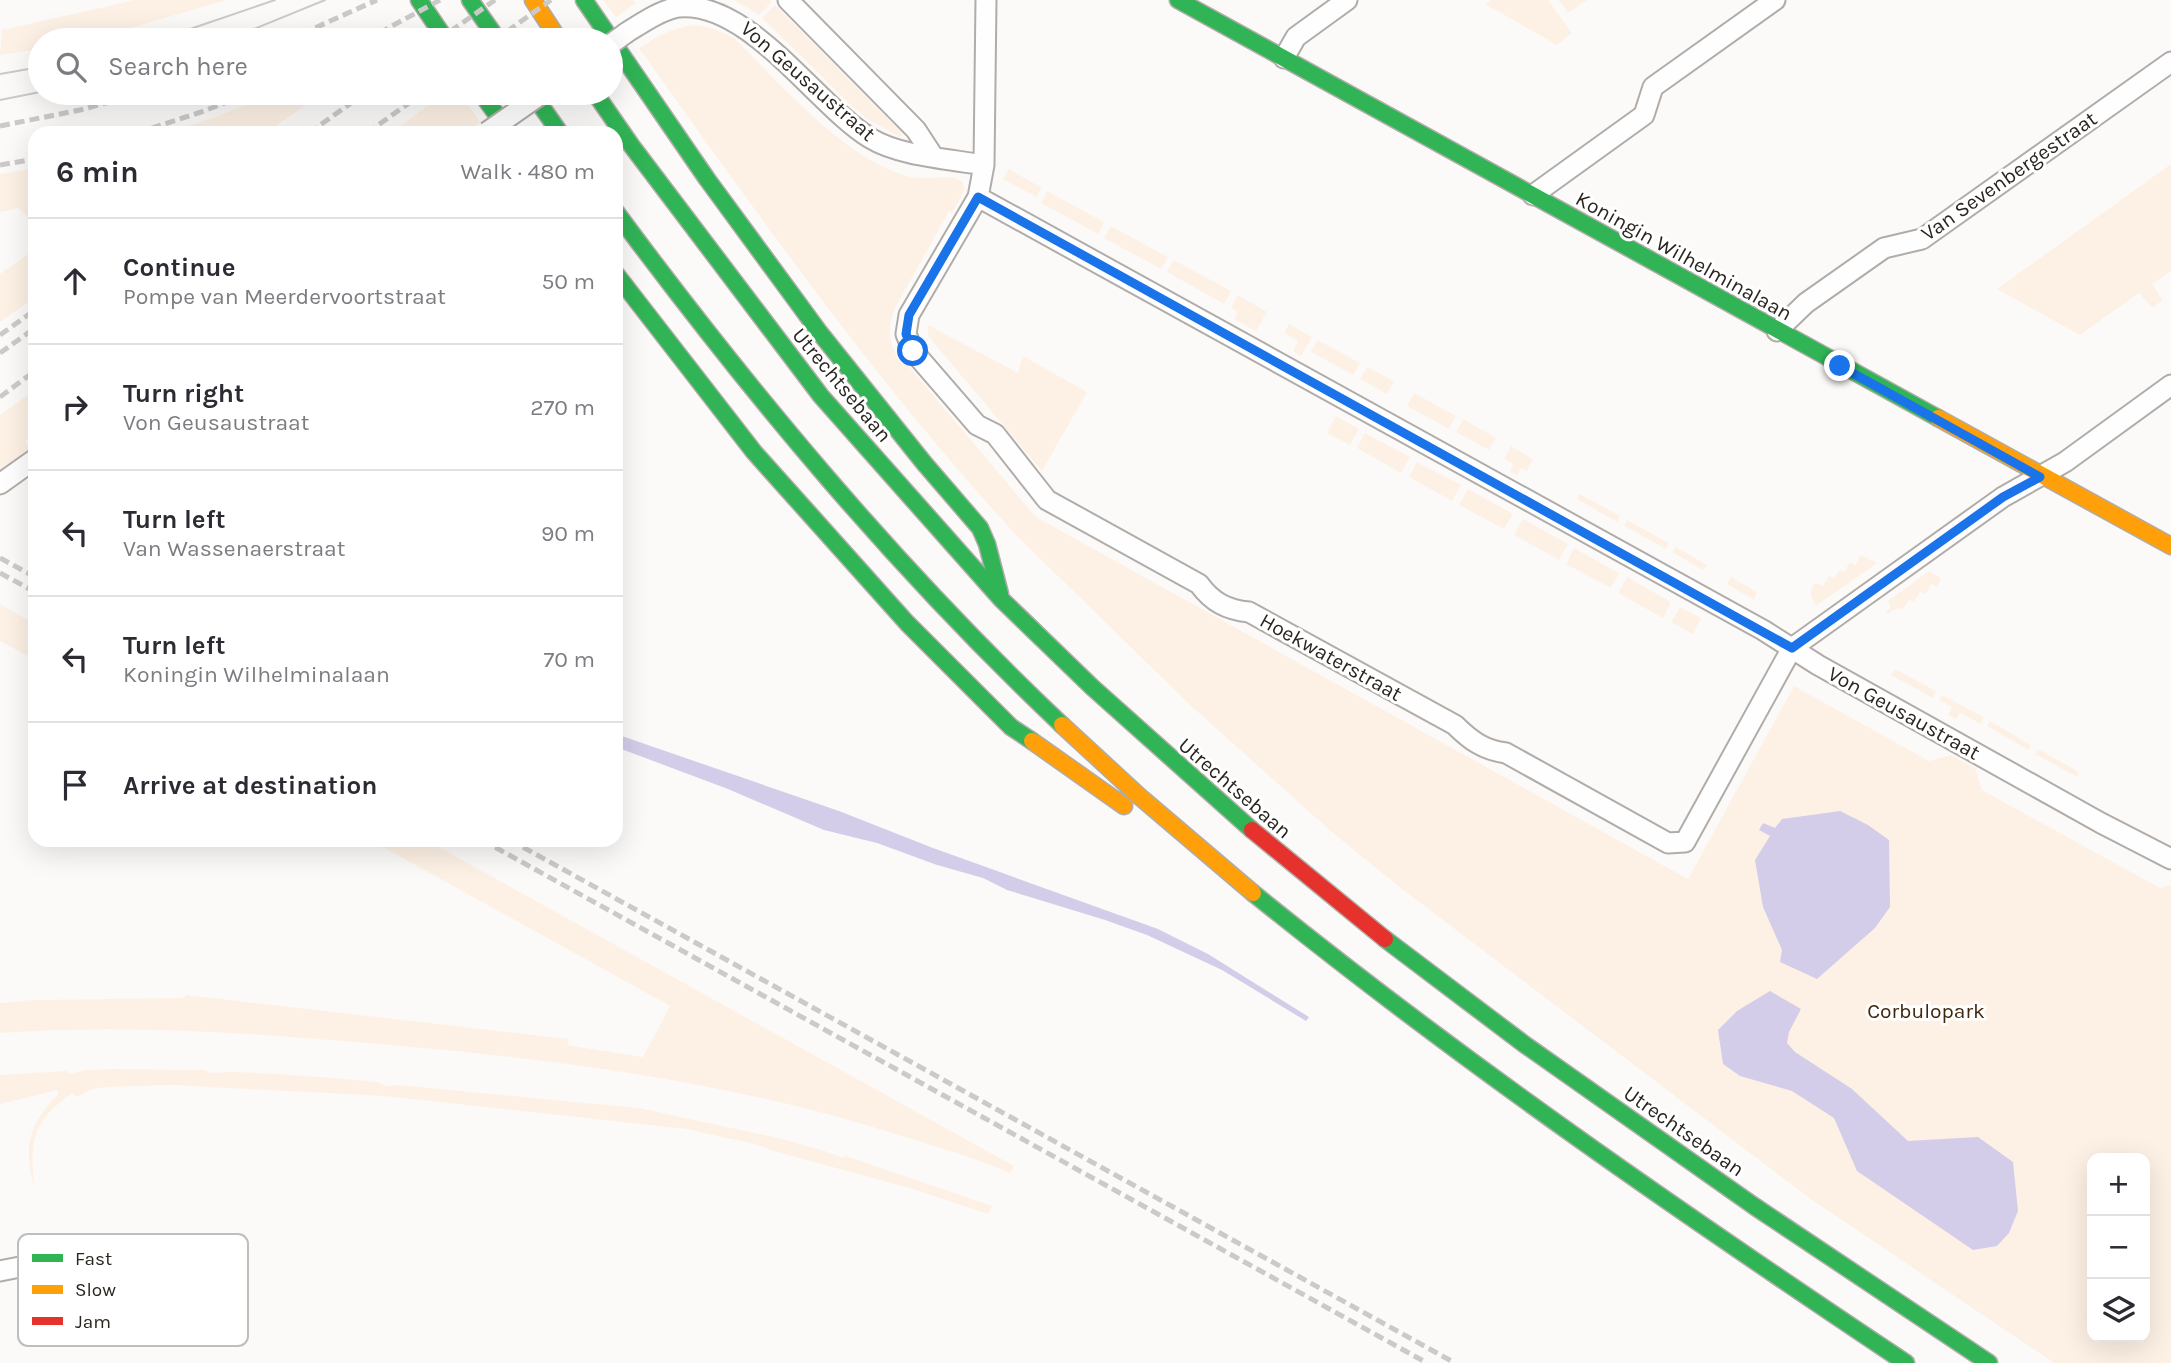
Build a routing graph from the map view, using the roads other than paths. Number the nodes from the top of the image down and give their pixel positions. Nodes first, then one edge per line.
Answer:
1 (419, 0) edge
2 (470, 0) edge
3 (533, 0) edge
4 (584, 0) edge
5 (788, 0) edge
6 (986, 0) edge
7 (1178, 0) edge
8 (1347, 0) edge
9 (1775, 0) edge
10 (438, 28) edge
11 (490, 28) edge
12 (551, 28) edge
13 (603, 28) edge
14 (623, 36) edge
15 (623, 57) edge
16 (1284, 58) junction
17 (2171, 62) edge
18 (490, 105) edge
19 (526, 105) edge
20 (540, 105) edge
21 (603, 105) edge
22 (497, 126) edge
23 (505, 126) edge
24 (555, 126) edge
25 (618, 126) edge
26 (623, 133) edge
27 (933, 156) junction
28 (984, 165) junction
29 (1533, 195) junction
30 (978, 197) junction
31 (623, 221) edge
32 (623, 283) edge
33 (1777, 331) junction
34 (2171, 385) edge
35 (28, 464) edge
36 (2040, 477) junction
37 (0, 484) edge
38 (2171, 546) edge
39 (1001, 599) junction
40 (1792, 648) junction
41 (2171, 859) edge
42 (1258, 899) junction
43 (18, 1267) edge
44 (0, 1271) edge
45 (1906, 1363) edge
46 (1989, 1363) edge

1 - 10 main road
2 - 11 main road
3 - 12 main road
4 - 13 main road
5 - 27 street, Von Geusaustraat
6 - 28 street
7 - 16 main road, Koningin Wilhelminalaan
8 - 16 street
9 - 29 street
14 - 27 street, Von Geusaustraat
15 - 39 main road
16 - 29 main road, Koningin Wilhelminalaan
17 - 33 street, Van Sevenbergestraat
18 - 23 main road
19 - 22 street, bridge
20 - 24 main road
21 - 25 main road, Utrechtsebaan
26 - 39 main road, Utrechtsebaan
27 - 28 street, Von Geusaustraat
28 - 30 street
29 - 33 main road, Koningin Wilhelminalaan
30 - 40 street, Von Geusaustraat
30 - 40 street, Hoekwaterstraat
31 - 42 main road
32 - 42 main road
33 - 36 main road, Koningin Wilhelminalaan
34 - 36 street
35 - 37 street
36 - 38 main road, Koningin Wilhelminalaan
36 - 40 street
39 - 46 main road, Utrechtsebaan
40 - 41 street, Von Geusaustraat
42 - 45 main road
43 - 44 street

